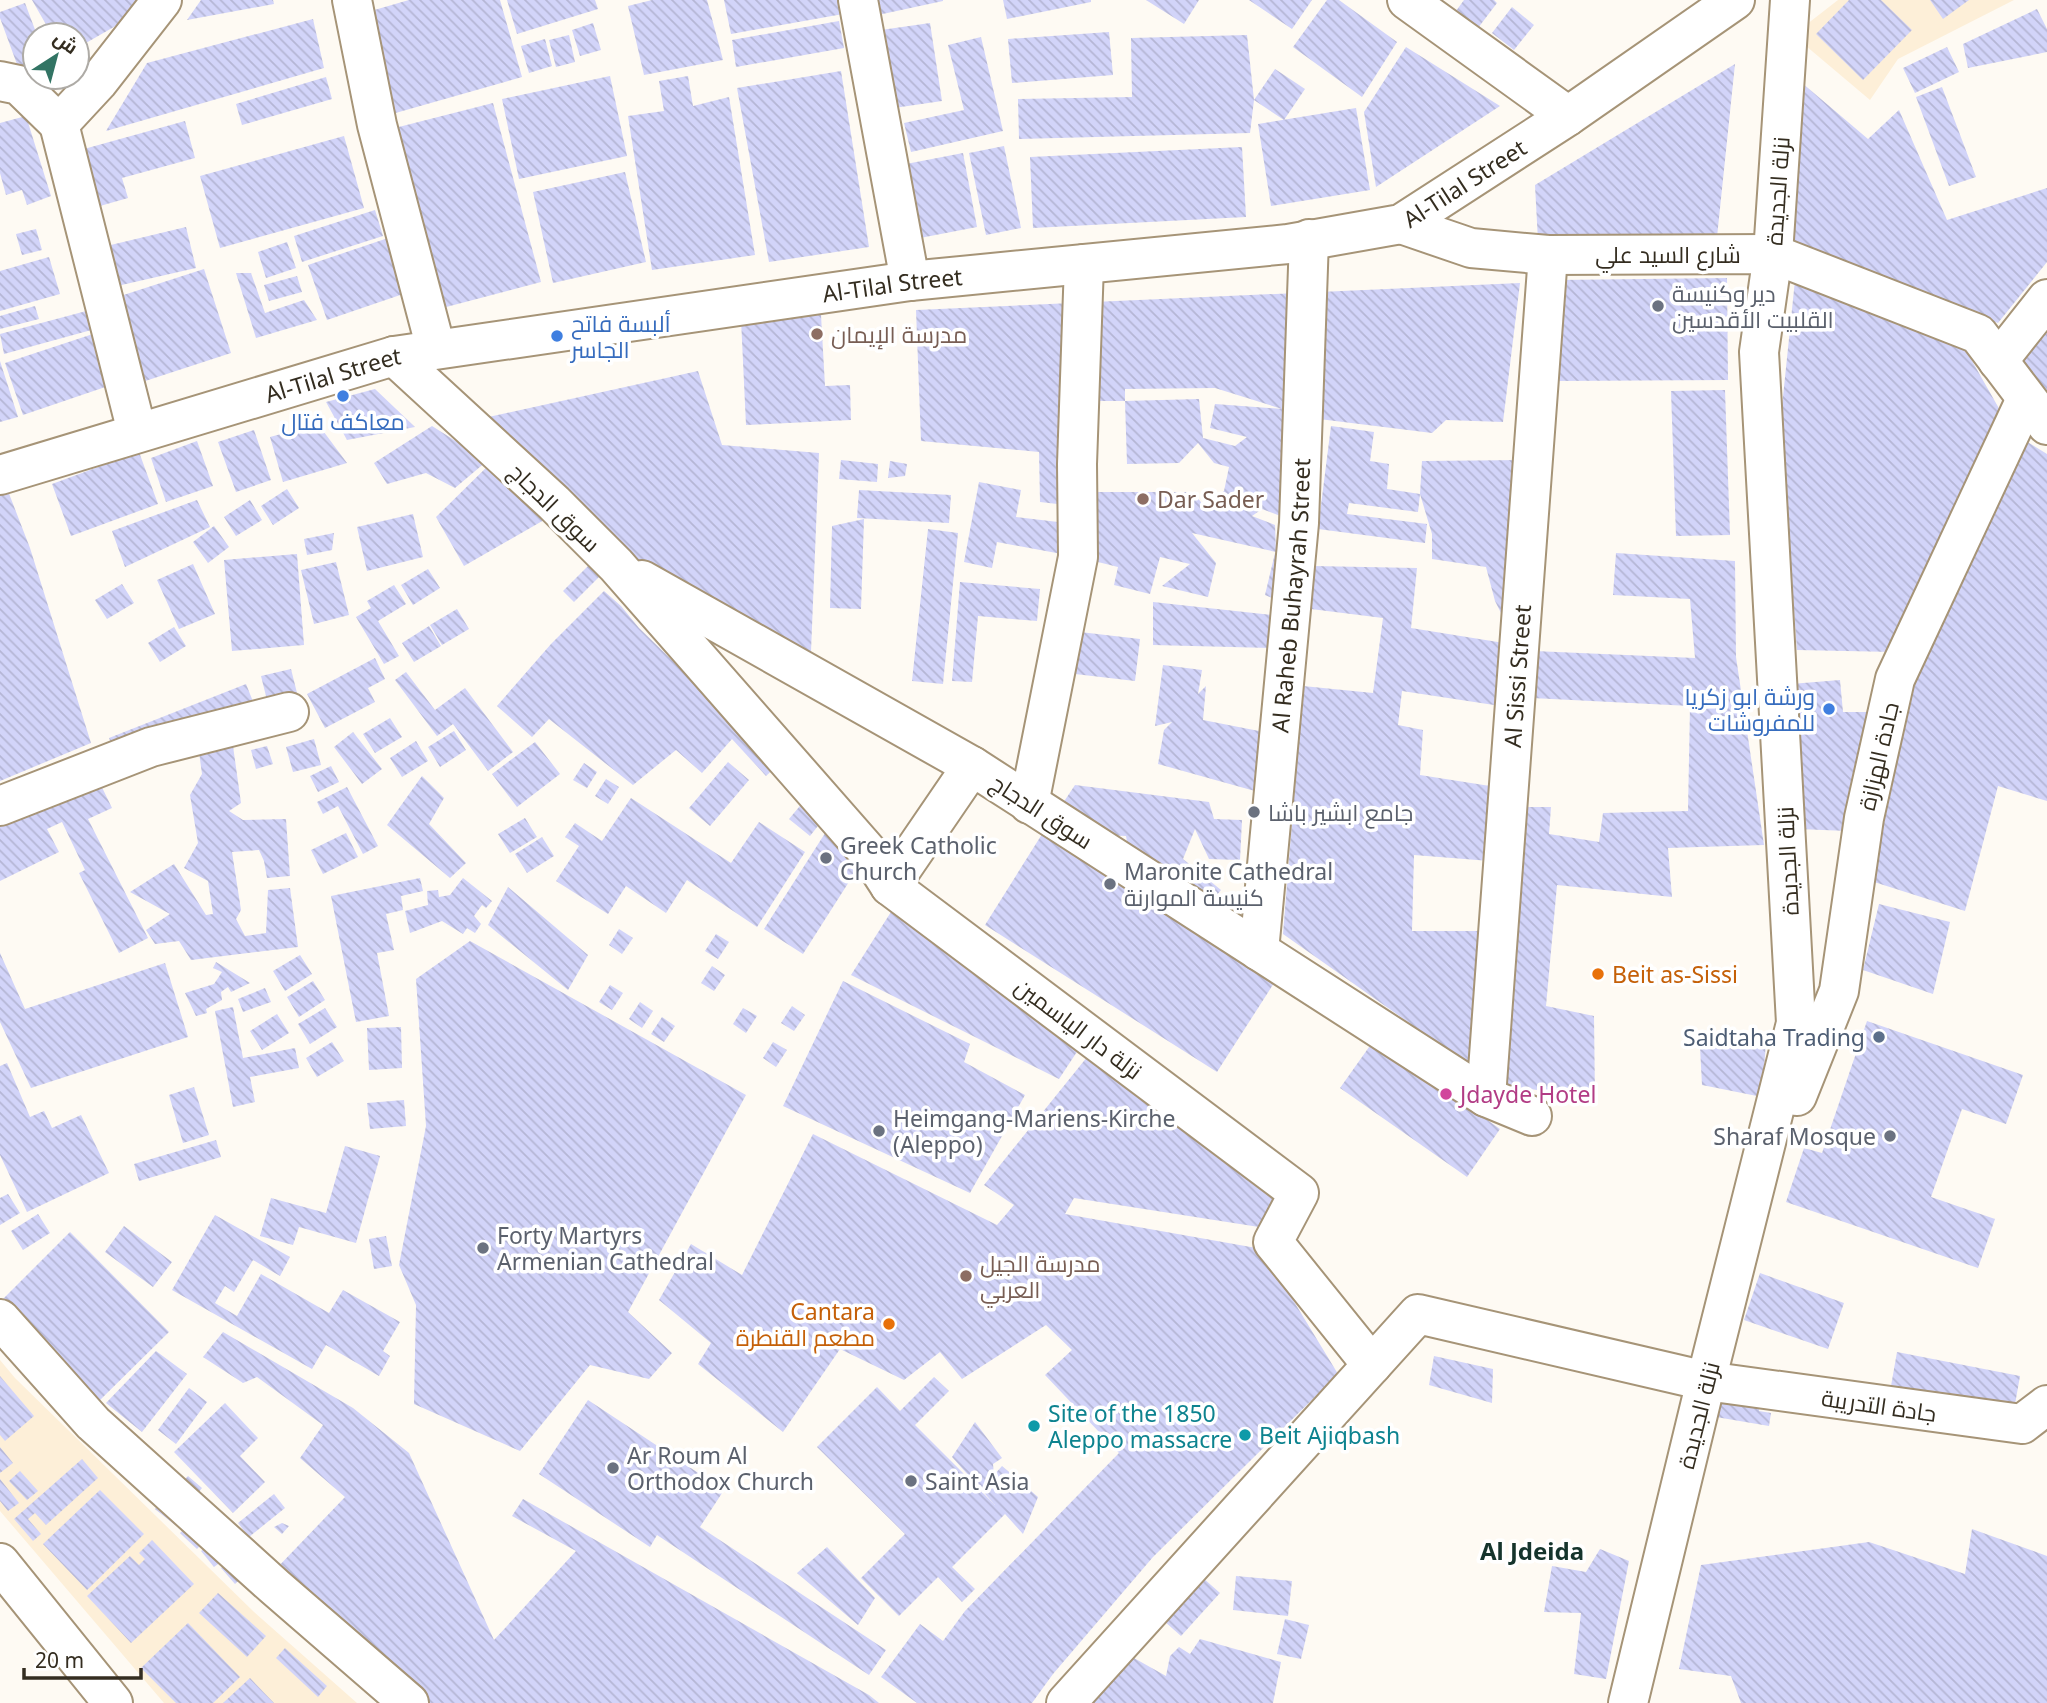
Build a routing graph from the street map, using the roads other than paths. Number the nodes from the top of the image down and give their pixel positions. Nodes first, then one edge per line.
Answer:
1 (162, 0) edge
2 (352, 0) edge
3 (858, 0) edge
4 (1407, 0) edge
5 (1734, 0) edge
6 (1790, 0) edge
7 (0, 81) edge
8 (1568, 116) junction
9 (59, 124) junction
10 (1401, 224) junction
11 (1309, 239) junction
12 (1773, 254) junction
13 (1548, 255) junction
14 (1084, 264) junction
15 (910, 281) junction
16 (2047, 299) edge
17 (436, 349) junction
18 (394, 356) junction
19 (1998, 361) junction
20 (2036, 412) edge
21 (136, 432) junction
22 (0, 475) edge
23 (616, 565) junction
24 (289, 712) dead end
25 (972, 766) junction
26 (1029, 804) junction
27 (0, 806) edge
28 (890, 886) junction
29 (1259, 951) junction
30 (1486, 1097) junction
31 (1532, 1116) dead end
32 (1771, 1121) junction
33 (0, 1319) edge
34 (1372, 1365) junction
35 (1706, 1381) junction
36 (2047, 1405) edge
37 (0, 1563) edge
38 (113, 1703) edge
39 (409, 1703) edge
40 (1066, 1703) edge
41 (1628, 1703) edge

1 - 9 street
2 - 17 street
3 - 15 street
4 - 8 street
5 - 8 street, Al-Tilal Street
6 - 12 street, نزلة الجديدة
7 - 9 street
8 - 10 street, Al-Tilal Street
9 - 21 street
10 - 11 street, Al-Tilal Street
10 - 13 street, شارع السيد علي
11 - 14 street, Al-Tilal Street
11 - 29 street, Al Raheb Buhayrah Street
12 - 13 street, شارع السيد علي
12 - 19 street, شارع السيد علي
12 - 32 street, نزلة الجديدة
13 - 30 street, Al Sissi Street
14 - 15 street, Al-Tilal Street
14 - 26 street
15 - 17 street, Al-Tilal Street
16 - 19 street
17 - 18 street, Al-Tilal Street
18 - 21 street, Al-Tilal Street
18 - 23 street, سوق الدجاج
19 - 20 street, شارع السيد علي
20 - 32 street, جادة الهزازة
21 - 22 street, Al-Tilal Street
23 - 25 street
23 - 28 street, سوق الدجاج
24 - 27 street
25 - 26 street, سوق الدجاج
25 - 28 street, سوق الدجاج
26 - 29 street, سوق الدجاج
28 - 34 street, نزلة دار الياسمين
29 - 30 street, سوق الدجاج
30 - 31 street, سوق الدجاج
32 - 35 street, نزلة الجديدة
33 - 39 street
34 - 35 street, جادة التدريبة
34 - 40 street
35 - 36 street, جادة التدريبة
35 - 41 street, نزلة الجديدة
37 - 38 street

